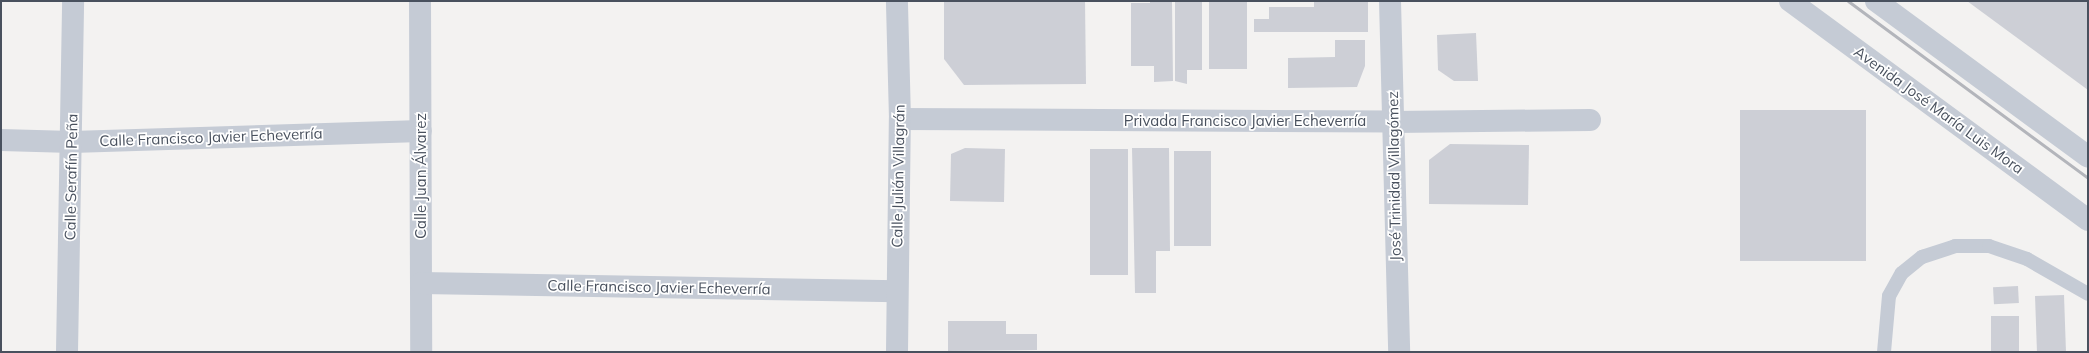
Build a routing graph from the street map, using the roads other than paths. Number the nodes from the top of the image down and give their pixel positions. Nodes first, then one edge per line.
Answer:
1 (73, 1) edge
2 (420, 1) edge
3 (897, 1) edge
4 (1390, 1) edge
5 (1790, 1) edge
6 (1876, 1) edge
7 (900, 119) junction
8 (1590, 120) dead end
9 (1393, 122) junction
10 (421, 131) junction
11 (1, 140) edge
12 (72, 142) junction
13 (2088, 157) edge
14 (2088, 220) edge
15 (421, 283) junction
16 (896, 291) junction
17 (2088, 294) edge
18 (67, 352) edge
19 (421, 352) edge
20 (897, 352) edge
21 (1399, 352) edge
22 (1884, 352) edge

1 - 12 street, Calle Serafín Peña
2 - 10 street, Calle Juan Álvarez
3 - 7 street, Calle Julián Villagrán
4 - 9 street, José Trinidad Villagómez
5 - 14 street, Avenida José María Luis Mora
6 - 13 street
7 - 9 street, Privada Francisco Javier Echeverría
7 - 16 street, Calle Julián Villagrán
8 - 9 street, Privada Francisco Javier Echeverría
9 - 21 street, José Trinidad Villagómez
10 - 12 street, Calle Francisco Javier Echeverría
10 - 15 street, Calle Juan Álvarez
11 - 12 street, Calle Francisco Javier Echeverría
12 - 18 street, Calle Serafín Peña
15 - 16 street, Calle Francisco Javier Echeverría
15 - 19 street, Calle Juan Álvarez
16 - 20 street, Calle Julián Villagrán
17 - 22 lane

